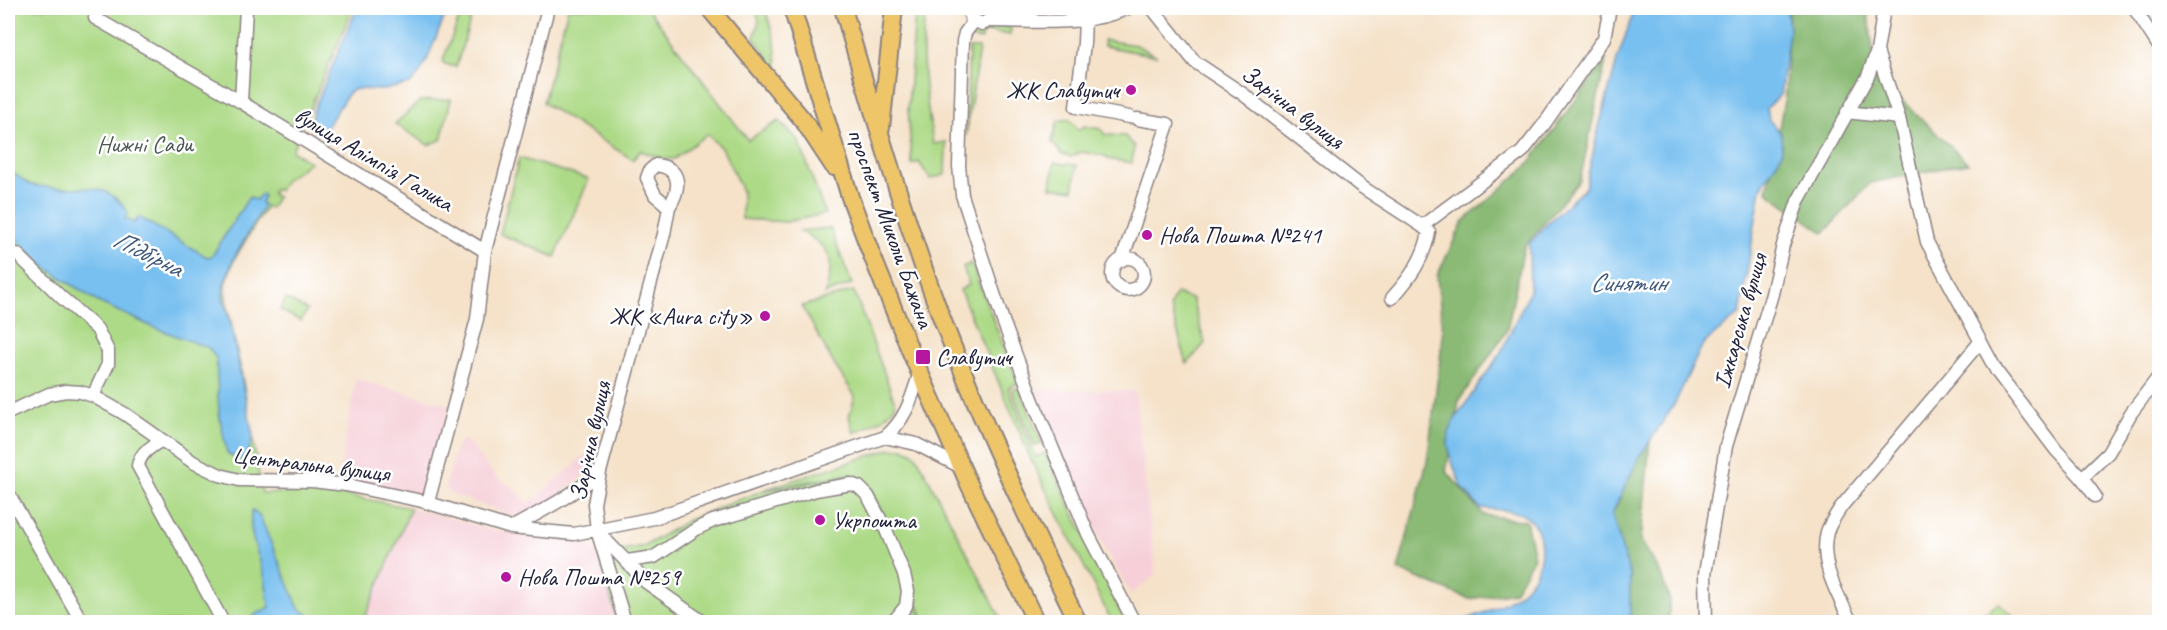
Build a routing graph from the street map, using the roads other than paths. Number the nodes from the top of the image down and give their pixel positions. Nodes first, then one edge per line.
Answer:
1 (102, 8) edge
2 (246, 8) edge
3 (548, 8) edge
4 (709, 8) edge
5 (792, 8) edge
6 (843, 8) edge
7 (894, 8) edge
8 (968, 8) edge
9 (996, 8) edge
10 (1019, 8) edge
11 (1128, 8) edge
12 (1152, 8) edge
13 (1610, 8) edge
14 (1878, 8) edge
15 (1884, 8) edge
16 (2134, 8) edge
17 (1085, 19) junction
18 (974, 21) junction
19 (990, 21) junction
20 (1035, 21) junction
21 (1880, 22) junction
22 (2160, 48) edge
23 (1877, 51) junction
24 (242, 102) junction
25 (1847, 112) junction
26 (1899, 118) junction
27 (880, 138) junction
28 (850, 197) junction
29 (669, 207) dead end
30 (1422, 226) junction
31 (485, 251) junction
32 (17, 254) dead end
33 (1122, 260) dead end
34 (1392, 298) dead end
35 (1980, 342) junction
36 (920, 372) junction
37 (2160, 375) edge
38 (93, 396) junction
39 (8, 413) edge
40 (885, 437) junction
41 (160, 441) junction
42 (961, 466) junction
43 (600, 472) junction
44 (2082, 478) junction
45 (8, 493) edge
46 (2095, 496) dead end
47 (428, 502) junction
48 (511, 528) junction
49 (597, 530) junction
50 (627, 561) junction
51 (82, 622) edge
52 (223, 622) edge
53 (625, 622) edge
54 (703, 622) edge
55 (892, 622) edge
56 (1036, 622) edge
57 (1078, 622) edge
58 (1134, 622) edge
59 (1706, 622) edge
60 (1851, 622) edge

1 - 24 street, вулиця Алімпія Галика
2 - 24 street
3 - 31 street
4 - 28 highway
5 - 28 highway, проспект Миколи Бажана
6 - 27 highway, проспект Миколи Бажана
7 - 27 highway
8 - 18 street
9 - 19 street
10 - 20 street
11 - 17 street
12 - 30 street, Зарічна вулиця
13 - 30 street
14 - 21 street
15 - 21 street, Іжкарська вулиця
16 - 22 street
17 - 20 street
17 - 33 street
18 - 19 street
18 - 58 street
19 - 20 street
21 - 23 street, Іжкарська вулиця
23 - 25 street, Іжкарська вулиця
23 - 26 street, Іжкарська вулиця
24 - 31 street, вулиця Алімпія Галика
25 - 26 street
25 - 59 street, Іжкарська вулиця
26 - 35 street, Іжкарська вулиця
27 - 57 highway, проспект Миколи Бажана
28 - 36 highway, проспект Миколи Бажана
29 - 43 street, Зарічна вулиця
30 - 34 street
31 - 47 street
32 - 38 street
35 - 44 street, Іжкарська вулиця
35 - 60 street
36 - 40 street, Зарічна вулиця
36 - 42 highway, проспект Миколи Бажана
37 - 44 street
38 - 39 street, Центральна вулиця
38 - 41 street, Центральна вулиця
40 - 42 street
40 - 49 street, Зарічна вулиця
41 - 47 street, Центральна вулиця
41 - 52 street
42 - 56 highway, проспект Миколи Бажана
43 - 48 street
43 - 49 street, Зарічна вулиця
44 - 46 street, Іжкарська вулиця
45 - 51 street
47 - 48 street, Центральна вулиця
48 - 49 street, Центральна вулиця
49 - 50 street
49 - 53 street
50 - 54 street
50 - 55 street

